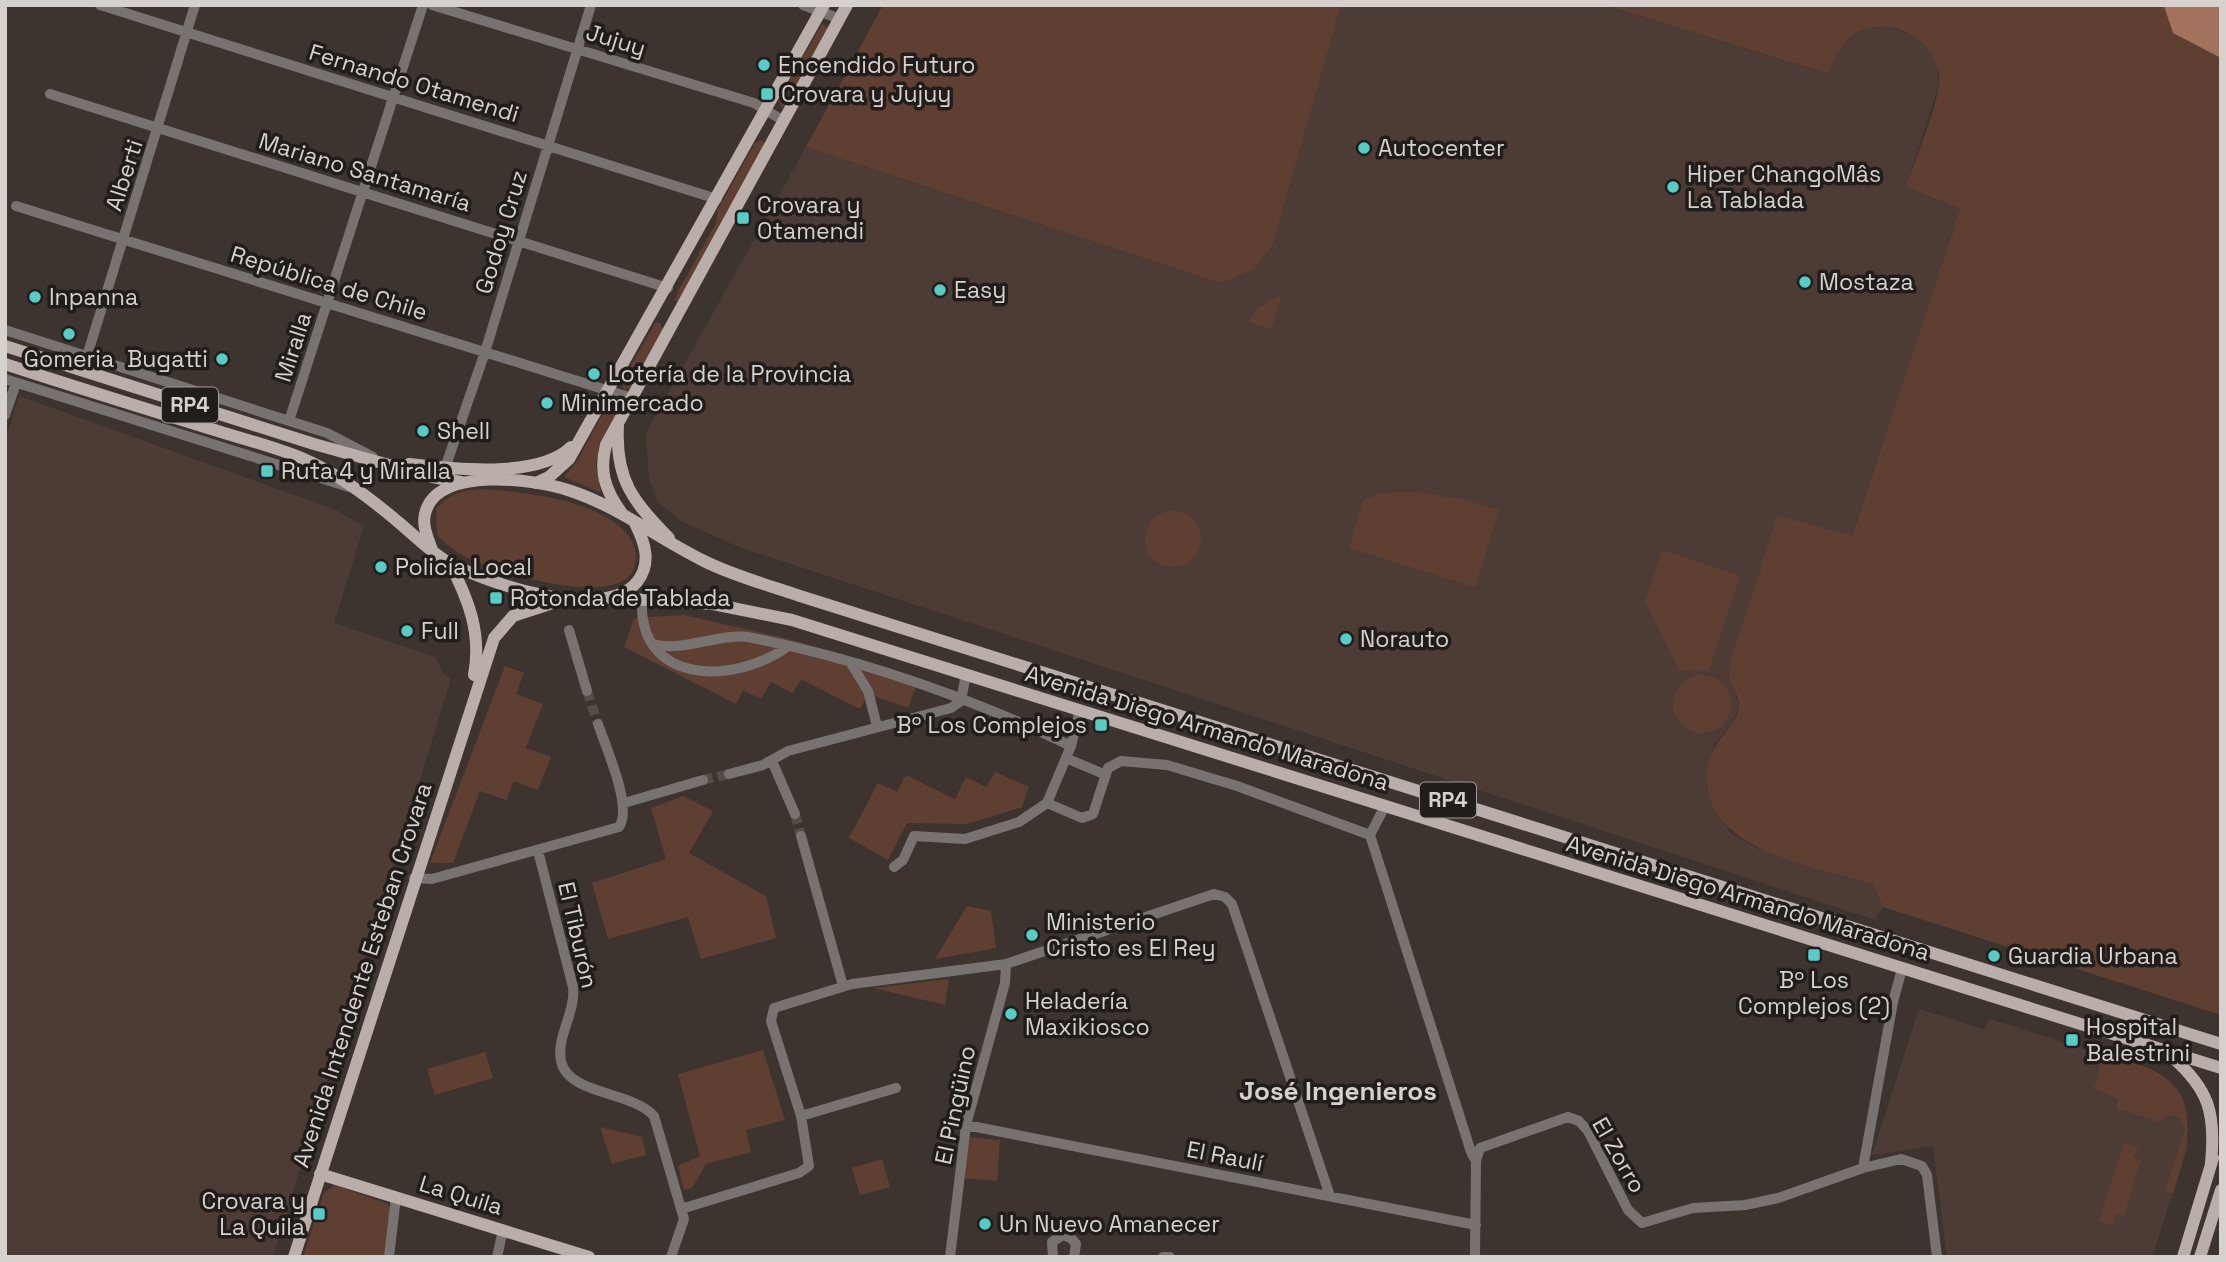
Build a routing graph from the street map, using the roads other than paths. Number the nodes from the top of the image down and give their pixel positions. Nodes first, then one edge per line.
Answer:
1 (100, 5) edge
2 (195, 5) edge
3 (424, 5) edge
4 (432, 5) edge
5 (591, 5) edge
6 (803, 5) edge
7 (847, 5) edge
8 (823, 8) edge
9 (840, 19) junction
10 (186, 33) junction
11 (577, 48) junction
12 (50, 94) dead end
13 (394, 97) junction
14 (767, 109) junction
15 (784, 121) junction
16 (159, 128) junction
17 (548, 144) junction
18 (364, 192) junction
19 (717, 199) junction
20 (16, 206) dead end
21 (123, 240) junction
22 (519, 240) junction
23 (668, 288) junction
24 (328, 303) junction
25 (5, 330) edge
26 (5, 346) edge
27 (485, 352) junction
28 (87, 356) junction
29 (5, 364) edge
30 (5, 379) edge
31 (16, 383) junction
32 (608, 391) junction
33 (632, 398) junction
34 (5, 415) edge
35 (289, 421) junction
36 (618, 423) junction
37 (582, 438) junction
38 (381, 460) junction
39 (445, 468) junction
40 (461, 482) junction
41 (536, 483) junction
42 (350, 487) junction
43 (622, 514) junction
44 (648, 516) junction
45 (635, 523) junction
46 (649, 531) junction
47 (679, 548) junction
48 (432, 550) junction
49 (646, 554) junction
50 (449, 562) junction
51 (615, 598) junction
52 (566, 599) junction
53 (642, 600) junction
54 (569, 630) dead end
55 (653, 644) junction
56 (787, 647) junction
57 (852, 664) junction
58 (966, 674) junction
59 (587, 691) tunnel mouth
60 (961, 701) junction
61 (470, 705) junction
62 (1080, 710) junction
63 (598, 724) tunnel mouth
64 (877, 726) junction
65 (1071, 746) junction
66 (1068, 759) junction
67 (772, 761) junction
68 (729, 774) tunnel mouth
69 (1106, 775) junction
70 (703, 780) tunnel mouth
71 (624, 803) junction
72 (1047, 803) junction
73 (1385, 806) junction
74 (795, 814) tunnel mouth
75 (1370, 835) junction
76 (801, 836) tunnel mouth
77 (538, 851) junction
78 (894, 867) dead end
79 (414, 878) junction
80 (1006, 964) junction
81 (1902, 969) junction
82 (843, 986) junction
83 (2221, 1044) edge
84 (2165, 1051) junction
85 (2221, 1068) edge
86 (896, 1088) dead end
87 (801, 1116) junction
88 (966, 1125) junction
89 (2221, 1135) edge
90 (1476, 1161) junction
91 (2211, 1163) junction
92 (1863, 1168) junction
93 (320, 1174) junction
94 (2221, 1190) edge
95 (1330, 1196) junction
96 (397, 1197) junction
97 (681, 1209) junction
98 (1476, 1225) junction
99 (503, 1230) junction
100 (294, 1257) edge
101 (389, 1257) edge
102 (497, 1257) edge
103 (589, 1257) edge
104 (671, 1257) edge
105 (950, 1257) edge
106 (1053, 1257) edge
107 (1074, 1257) edge
108 (1163, 1257) edge
109 (1170, 1257) edge
110 (1475, 1257) edge
111 (1937, 1257) edge
112 (2183, 1257) edge
113 (2200, 1257) edge

1 - 10 street, Fernando Otamendi
2 - 10 street, Alberti
3 - 13 street, Miralla
4 - 11 street, Jujuy
5 - 11 street, Godoy Cruz
6 - 8 street
7 - 9 main road
8 - 9 street
8 - 14 main road
9 - 15 main road
10 - 13 street, Fernando Otamendi
10 - 16 street, Alberti
11 - 14 street, Jujuy
11 - 17 street, Godoy Cruz
12 - 16 street, Mariano Santamaría
13 - 17 street, Fernando Otamendi
13 - 18 street, Miralla
14 - 15 street, Jujuy
14 - 19 main road
15 - 33 main road
16 - 18 street, Mariano Santamaría
16 - 21 street, Alberti
17 - 19 street, Fernando Otamendi
17 - 22 street, Godoy Cruz
18 - 22 street, Mariano Santamaría
18 - 24 street, Miralla
19 - 23 main road
20 - 21 street, República de Chile
21 - 24 street, República de Chile
21 - 28 street, Alberti
22 - 23 street, Mariano Santamaría
22 - 27 street, Godoy Cruz
23 - 32 main road
24 - 27 street, República de Chile
24 - 35 street, Miralla
25 - 28 street
26 - 38 main road, RP4
27 - 32 street, República de Chile
27 - 39 street, Godoy Cruz
28 - 35 street
29 - 42 main road, RP4
30 - 31 street
31 - 34 street
31 - 42 street
32 - 33 street, República de Chile
32 - 37 main road
33 - 36 main road
35 - 38 street
36 - 43 main road
36 - 44 main road
37 - 39 main road
37 - 41 main road
38 - 39 main road
38 - 40 main road, RP4
40 - 41 main road, RP4
40 - 48 main road
41 - 43 main road, RP4
42 - 48 main road, RP4
43 - 45 main road, RP4
44 - 46 main road
44 - 47 main road
45 - 46 main road, Avenida Diego Armando Maradona / RP4
45 - 49 main road
46 - 47 main road, Avenida Diego Armando Maradona / RP4
46 - 49 main road
47 - 83 main road, Avenida Diego Armando Maradona / RP4
48 - 50 main road, RP4
49 - 51 main road
50 - 52 main road, RP4
50 - 61 main road, Avenida Intendente Esteban Crovara
51 - 52 main road, RP4
51 - 53 main road, Avenida Diego Armando Maradona / RP4
52 - 61 main road, Avenida Intendente Esteban Crovara
53 - 55 street
53 - 58 main road, Avenida Diego Armando Maradona / RP4
54 - 59 street
55 - 56 street
55 - 56 street
56 - 57 street
57 - 60 street
57 - 64 street
58 - 60 street
58 - 62 main road, Avenida Diego Armando Maradona / RP4
60 - 64 street
60 - 65 street
61 - 79 main road, Avenida Intendente Esteban Crovara
62 - 65 street
62 - 73 main road, Avenida Diego Armando Maradona / RP4
63 - 71 street
64 - 67 street
65 - 66 street
66 - 69 street
66 - 72 street
67 - 68 street
67 - 74 street
69 - 72 street
69 - 75 street
70 - 71 street
71 - 77 street
72 - 78 street
73 - 75 street
73 - 81 main road, Avenida Diego Armando Maradona / RP4
75 - 90 street
76 - 82 street
77 - 79 street
77 - 97 street, El Tiburón
79 - 93 main road, Avenida Intendente Esteban Crovara
80 - 82 street
80 - 88 street, El Pingüino
80 - 95 street
81 - 84 main road, Avenida Diego Armando Maradona / RP4
81 - 92 street
82 - 87 street
84 - 85 main road, Avenida Diego Armando Maradona / RP4
84 - 91 main road
86 - 87 street
87 - 97 street
88 - 95 street, El Raulí
88 - 105 street, El Pingüino
89 - 91 main road
90 - 92 street, El Zorro
90 - 98 street
91 - 112 main road
92 - 111 street, El Zorro
93 - 96 main road, La Quila
93 - 100 main road, Avenida Intendente Esteban Crovara
94 - 113 main road
95 - 98 street, El Raulí
96 - 99 main road, La Quila
96 - 101 street
97 - 104 street, El Tiburón
98 - 110 street
99 - 102 street
99 - 103 main road, La Quila
106 - 107 street
108 - 109 street

